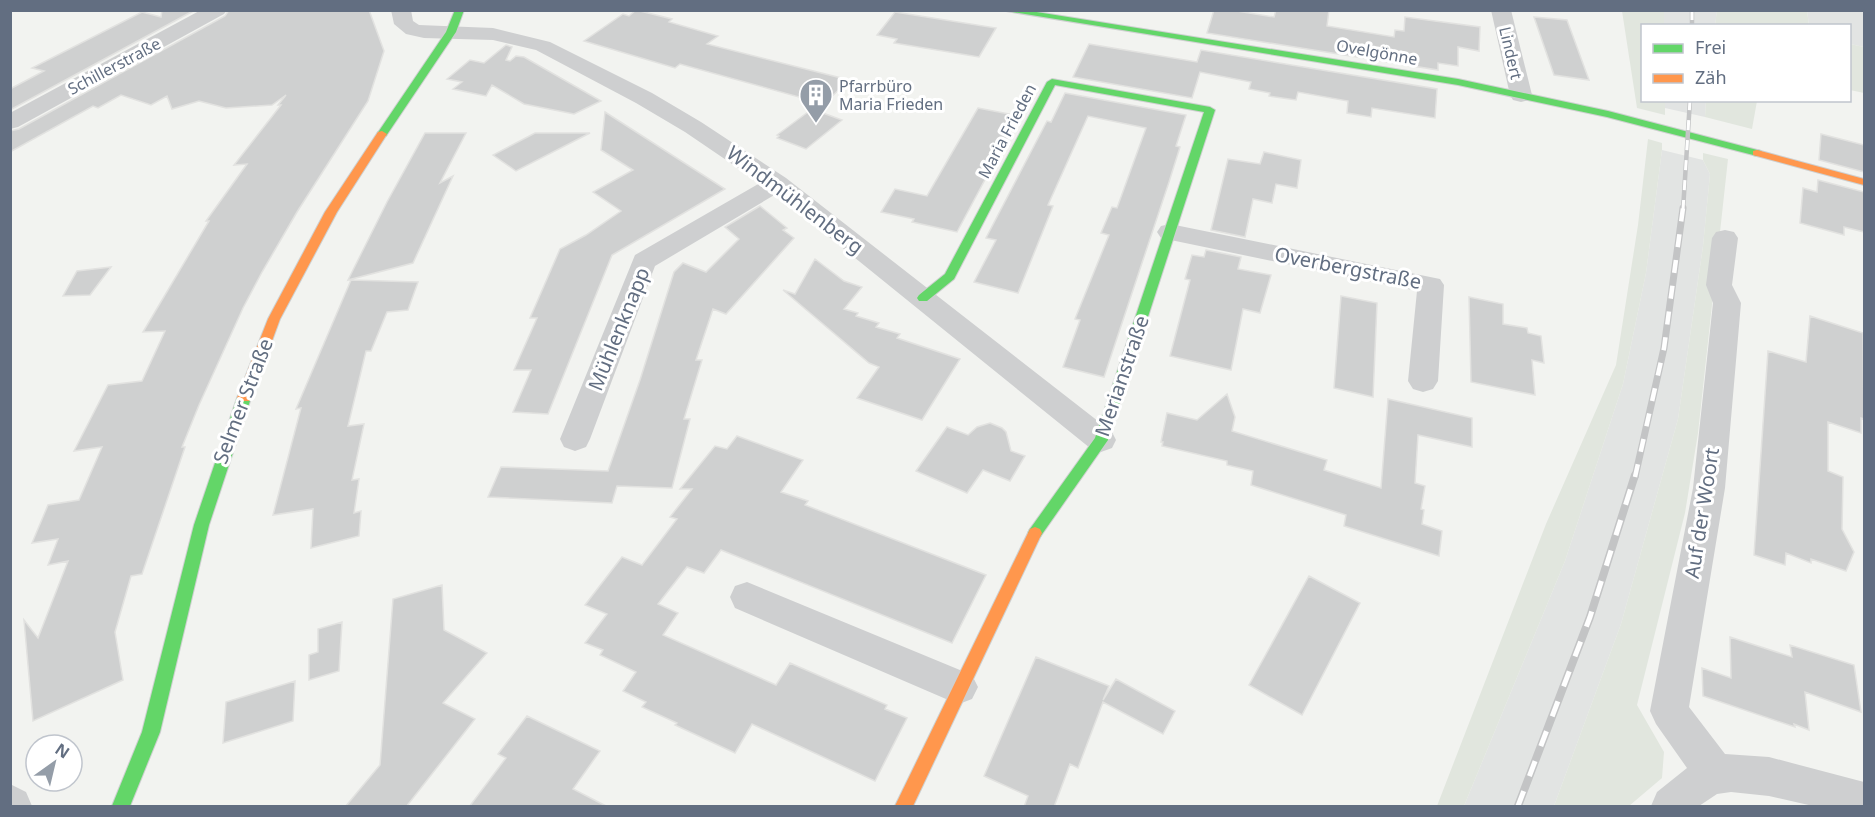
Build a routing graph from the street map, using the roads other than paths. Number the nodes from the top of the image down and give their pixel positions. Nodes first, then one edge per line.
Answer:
1 (217, 10) edge
2 (401, 10) edge
3 (476, 10) edge
4 (1004, 10) edge
5 (1501, 10) edge
6 (455, 21) edge
7 (1521, 95) junction
8 (1210, 110) joint
9 (10, 122) edge
10 (1864, 182) edge
11 (777, 183) junction
12 (1170, 232) junction
13 (1725, 238) dead end
14 (923, 298) junction
15 (1423, 381) dead end
16 (575, 439) dead end
17 (1101, 440) junction
18 (747, 597) dead end
19 (959, 687) junction
20 (1716, 775) junction
21 (1864, 802) edge
22 (121, 807) edge
23 (904, 807) edge
24 (1671, 807) edge

1 - 9 street, Schillerstraße
2 - 6 street
3 - 6 street, Selmer Straße
4 - 7 street, Ovelgönne
5 - 7 street, Lindert
6 - 11 street, Windmühlenberg
6 - 22 street, Selmer Straße
7 - 10 street, Ovelgönne
8 - 12 street, Merianstraße
8 - 14 street, Maria Frieden
11 - 14 street, Windmühlenberg
11 - 16 street, Mühlenknapp
12 - 15 street, Overbergstraße
12 - 17 street, Merianstraße
13 - 20 street, Auf der Woort
14 - 17 street, Windmühlenberg
17 - 19 street, Merianstraße
18 - 19 street
19 - 23 street, Merianstraße
20 - 21 street
20 - 24 street

